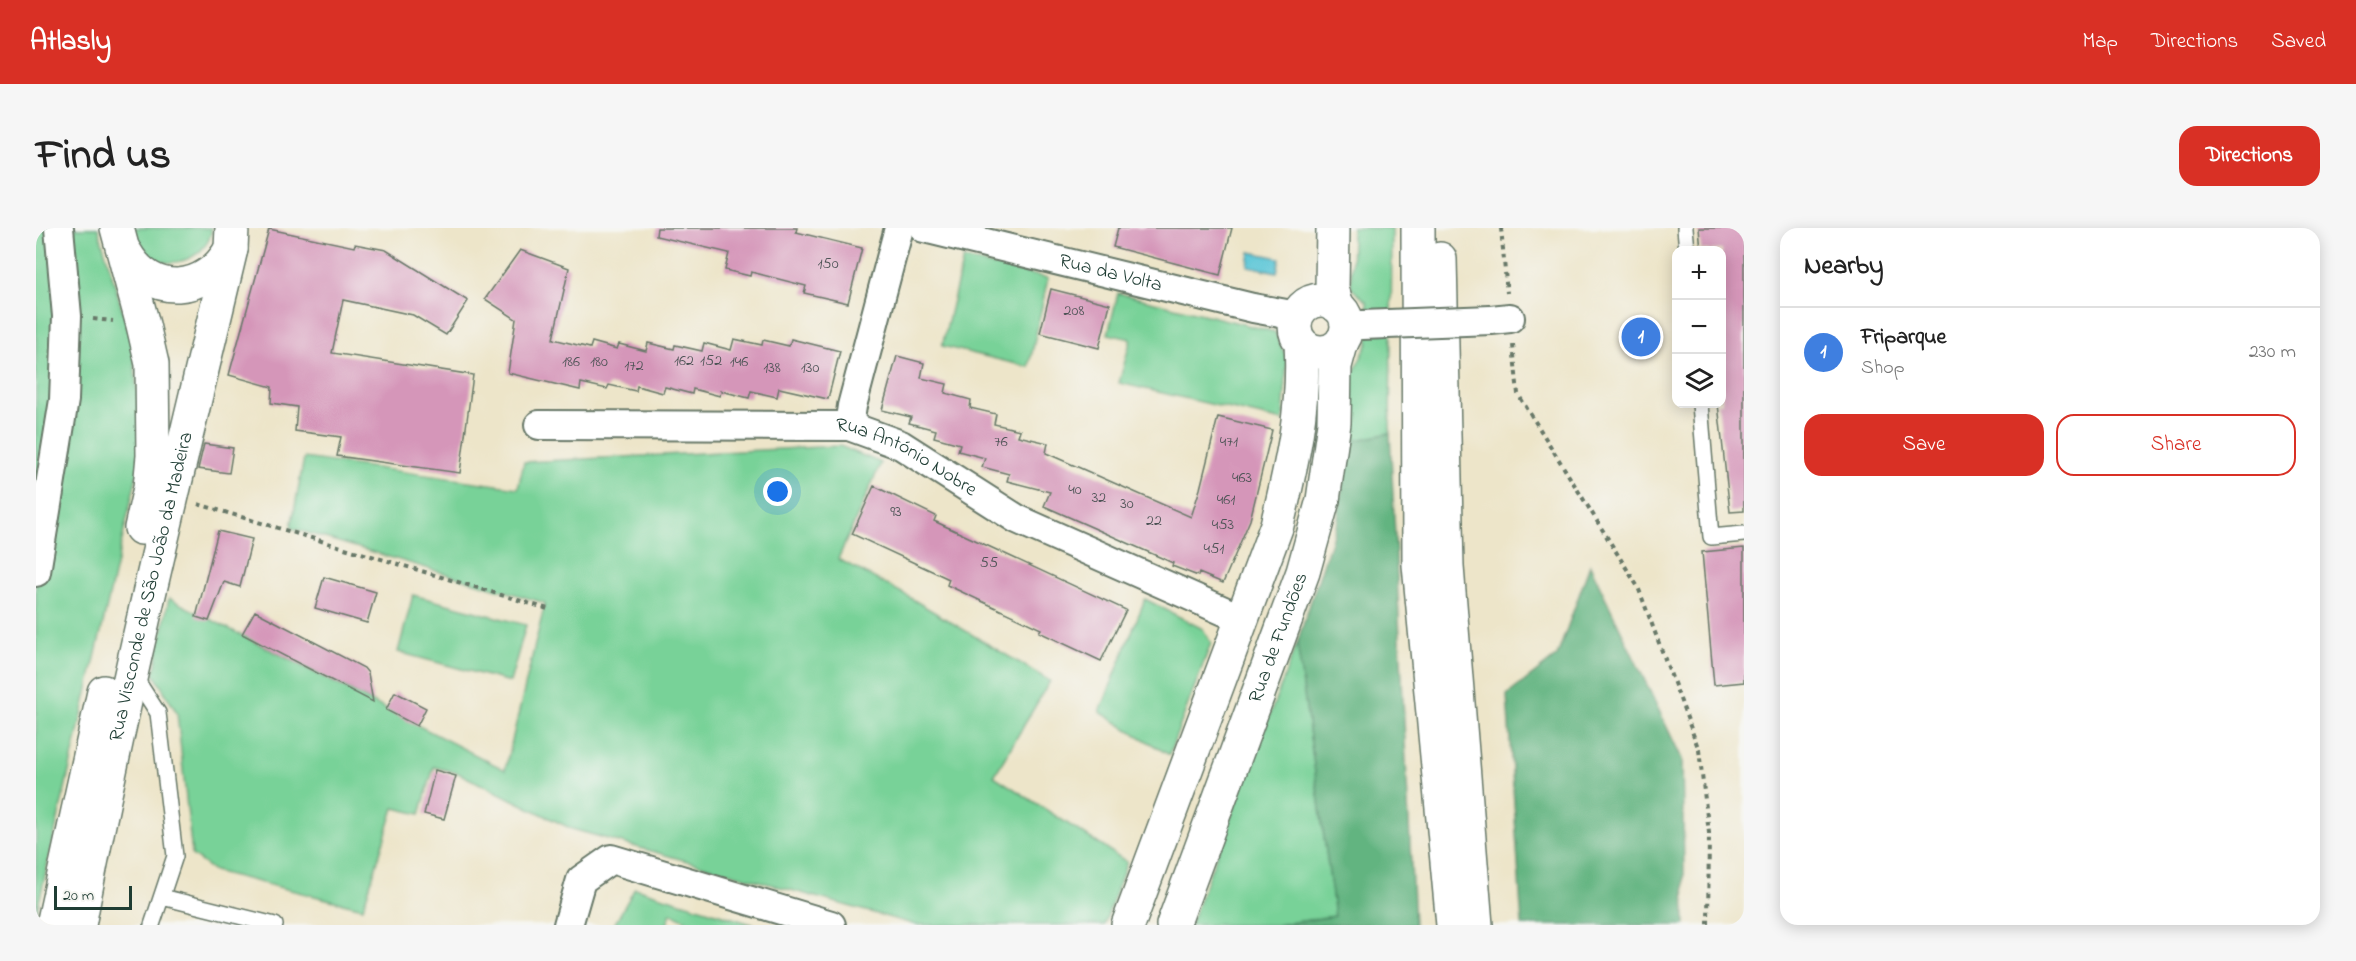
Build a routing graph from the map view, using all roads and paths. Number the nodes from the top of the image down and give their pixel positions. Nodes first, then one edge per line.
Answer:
1 (59, 228) edge
2 (899, 228) edge
3 (924, 228) edge
4 (1314, 228) edge
5 (1333, 228) edge
6 (1418, 228) edge
7 (1439, 228) edge
8 (1501, 228) edge
9 (1685, 228) edge
10 (121, 239) edge
11 (231, 239) edge
12 (1687, 246) edge
13 (67, 316) junction
14 (1500, 319) junction
15 (1328, 323) junction
16 (144, 325) junction
17 (1700, 408) edge
18 (539, 425) dead end
19 (849, 426) junction
20 (171, 496) junction
21 (1744, 534) edge
22 (36, 572) edge
23 (548, 609) dead end
24 (1242, 619) junction
25 (131, 672) junction
26 (162, 897) junction
27 (53, 925) edge
28 (79, 925) edge
29 (152, 925) edge
30 (275, 925) edge
31 (568, 925) edge
32 (831, 925) edge
33 (1128, 925) edge
34 (1173, 925) edge
35 (1453, 925) edge
36 (1476, 925) edge
37 (1708, 925) edge

1 - 13 street
2 - 19 street
3 - 15 street, Rua da Volta
4 - 15 main road, Rua de Fundões
5 - 15 main road, Rua de Fundões
6 - 35 main road
7 - 36 main road
8 - 14 path
9 - 12 lane
10 - 11 main road, Rua Visconde de São João da Madeira
10 - 16 main road, Rua Visconde de São João da Madeira
11 - 20 main road, Rua Visconde de São João da Madeira
13 - 16 path
13 - 22 street
14 - 15 street, Rua da Volta, bridge
14 - 37 path
15 - 24 main road, Rua de Fundões
15 - 34 main road, Rua de Fundões
16 - 27 main road, Rua Visconde de São João da Madeira
17 - 21 lane
18 - 19 street, Rua António Nobre
19 - 24 street, Rua António Nobre
20 - 23 path
20 - 25 main road, Rua Visconde de São João da Madeira
24 - 33 main road, Rua de Fundões
25 - 26 lane
25 - 28 main road, Rua Visconde de São João da Madeira
26 - 29 lane
26 - 30 lane
31 - 32 street

